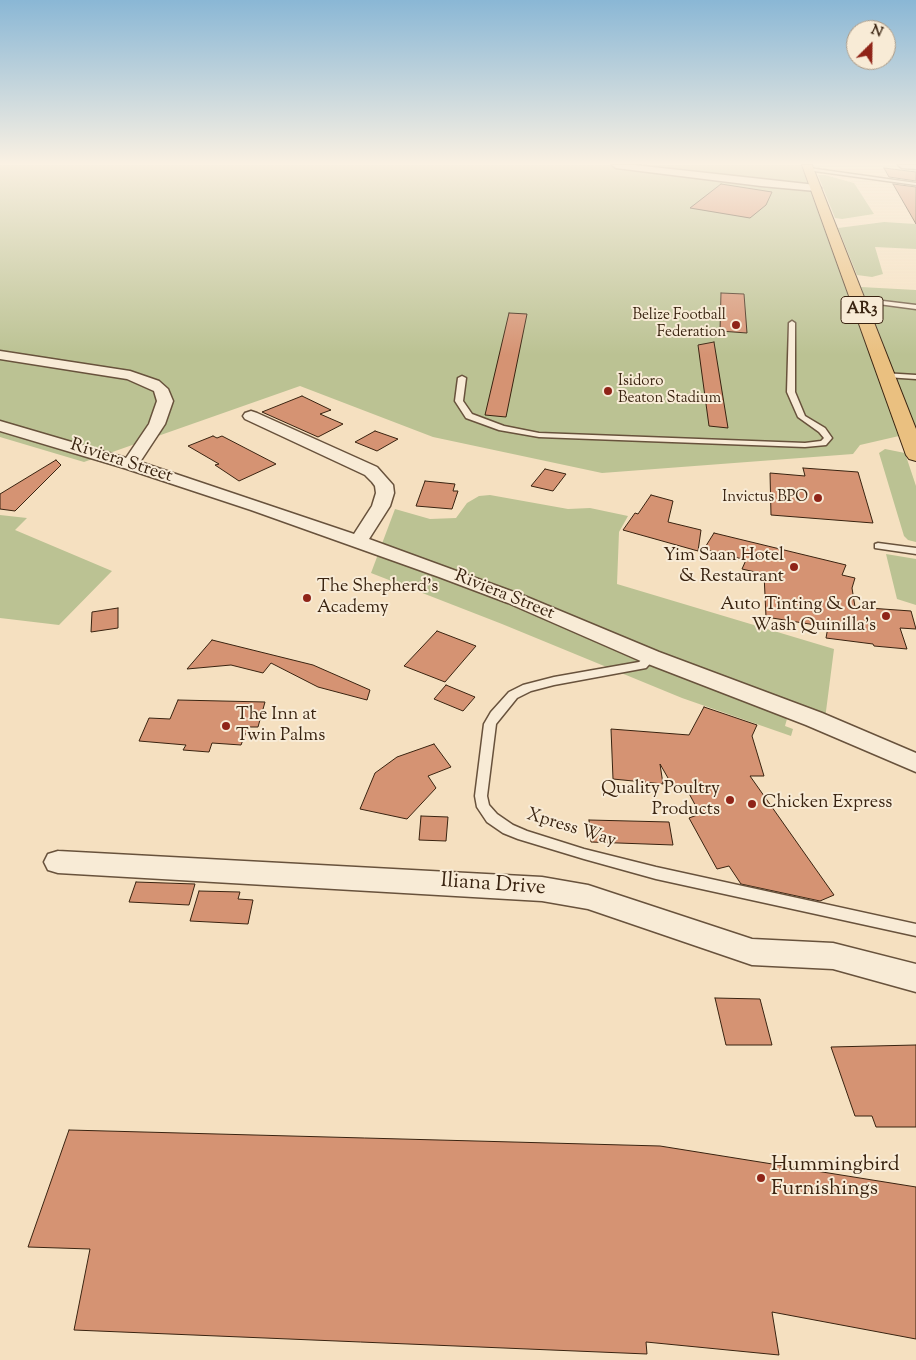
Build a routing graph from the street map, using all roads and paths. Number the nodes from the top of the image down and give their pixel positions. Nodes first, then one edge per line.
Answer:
1 (831, 228) edge
2 (858, 300) junction
3 (916, 307) edge
4 (792, 323) dead end
5 (0, 354) edge
6 (886, 375) junction
7 (916, 377) edge
8 (462, 378) dead end
9 (251, 416) dead end
10 (0, 426) edge
11 (916, 455) edge
12 (130, 464) junction
13 (359, 542) junction
14 (878, 546) dead end
15 (916, 551) edge
16 (651, 658) junction
17 (886, 750) junction
18 (916, 751) edge
19 (916, 763) edge
20 (58, 862) dead end
21 (916, 930) edge
22 (916, 978) edge

1 - 2 main road, AR3
2 - 3 lane
2 - 6 main road, AR3
4 - 8 lane
5 - 12 street
6 - 7 lane
6 - 11 main road, AR3
9 - 13 street
10 - 12 street, Riviera Street
12 - 13 street, Riviera Street
13 - 16 street, Riviera Street
14 - 15 lane
16 - 17 street, Riviera Street
16 - 21 lane, Xpress Way
17 - 18 street, Riviera Street
17 - 19 street, Riviera Street
20 - 22 street, Iliana Drive

